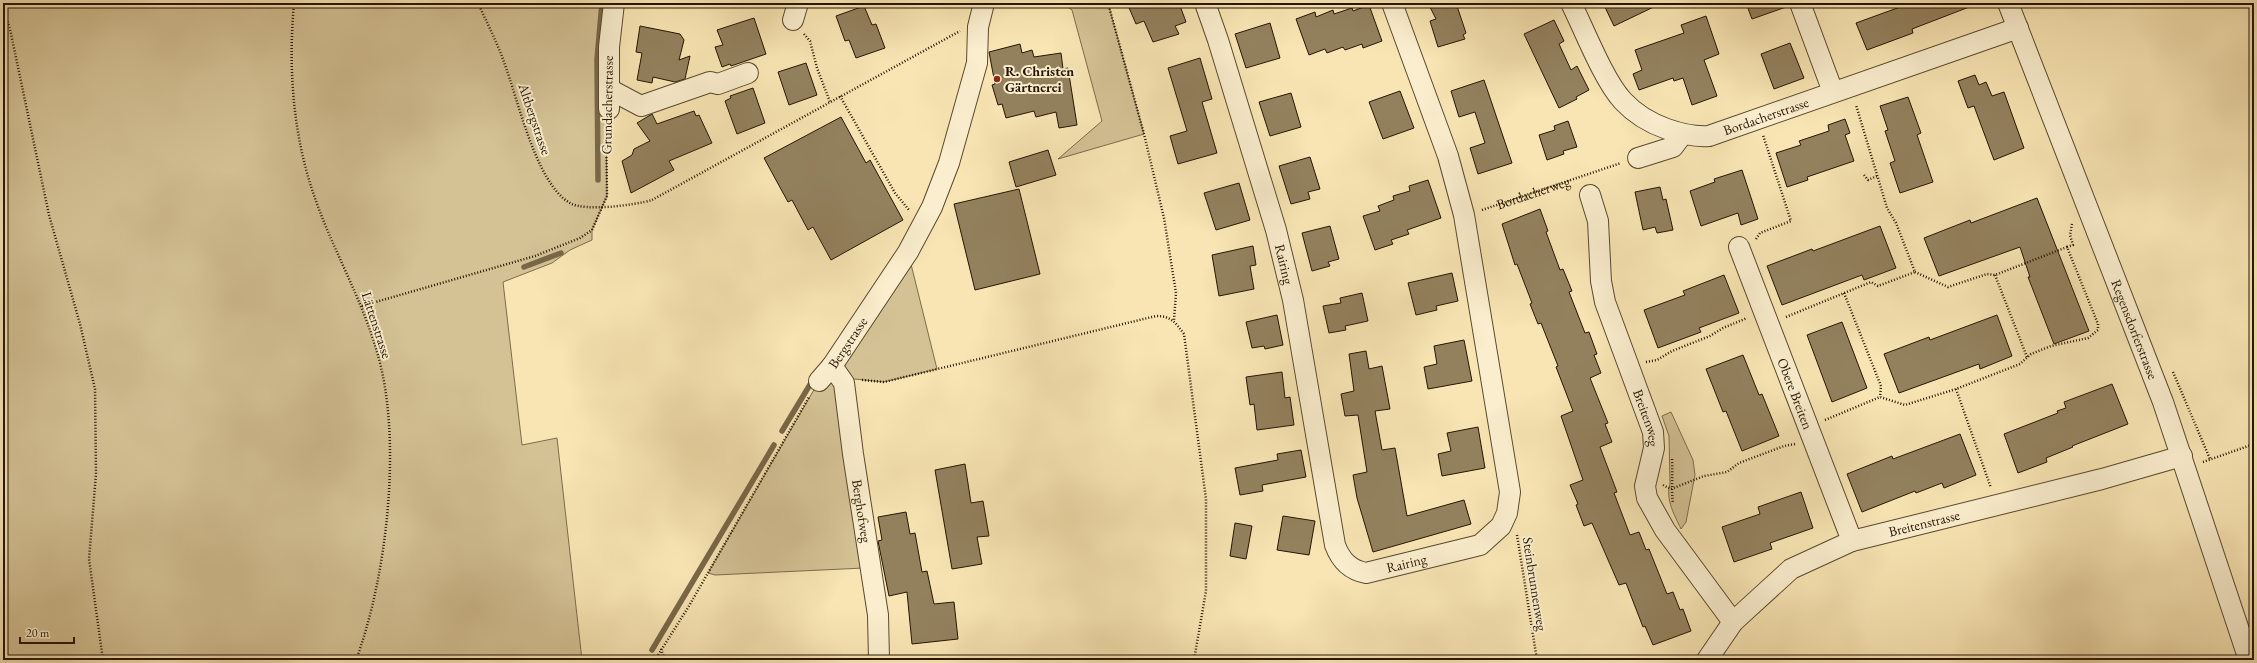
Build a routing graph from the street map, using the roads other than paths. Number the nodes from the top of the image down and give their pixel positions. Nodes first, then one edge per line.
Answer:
1 (614, 3) edge
2 (984, 3) edge
3 (1205, 3) edge
4 (1392, 3) edge
5 (1571, 3) edge
6 (1800, 3) edge
7 (2008, 3) edge
8 (2018, 28) junction
9 (748, 73) dead end
10 (1842, 88) junction
11 (1682, 135) junction
12 (1630, 160) road end
13 (1590, 195) dead end
14 (1740, 252) road end
15 (832, 366) junction
16 (819, 381) road end
17 (2184, 462) junction
18 (1852, 541) junction
19 (1733, 622) junction
20 (879, 660) edge
21 (1707, 660) edge
22 (2249, 660) edge

1 - 9 street, Grundacherstrasse
2 - 15 street, Bergstrasse
3 - 4 street, Rairing
5 - 11 street, Bordacherstrasse
6 - 10 street
7 - 8 street, Regensdorferstrasse
8 - 10 street, Bordacherstrasse
8 - 17 street, Regensdorferstrasse
10 - 11 street, Bordacherstrasse
11 - 12 street
13 - 19 street, Breitenweg
14 - 18 street, Obere Breiten
15 - 16 street, Bergstrasse
15 - 20 street, Berghofweg
17 - 18 street, Breitenstrasse
17 - 22 street, Regensdorferstrasse
18 - 19 street, Breitenstrasse
19 - 21 street, Breitenstrasse

